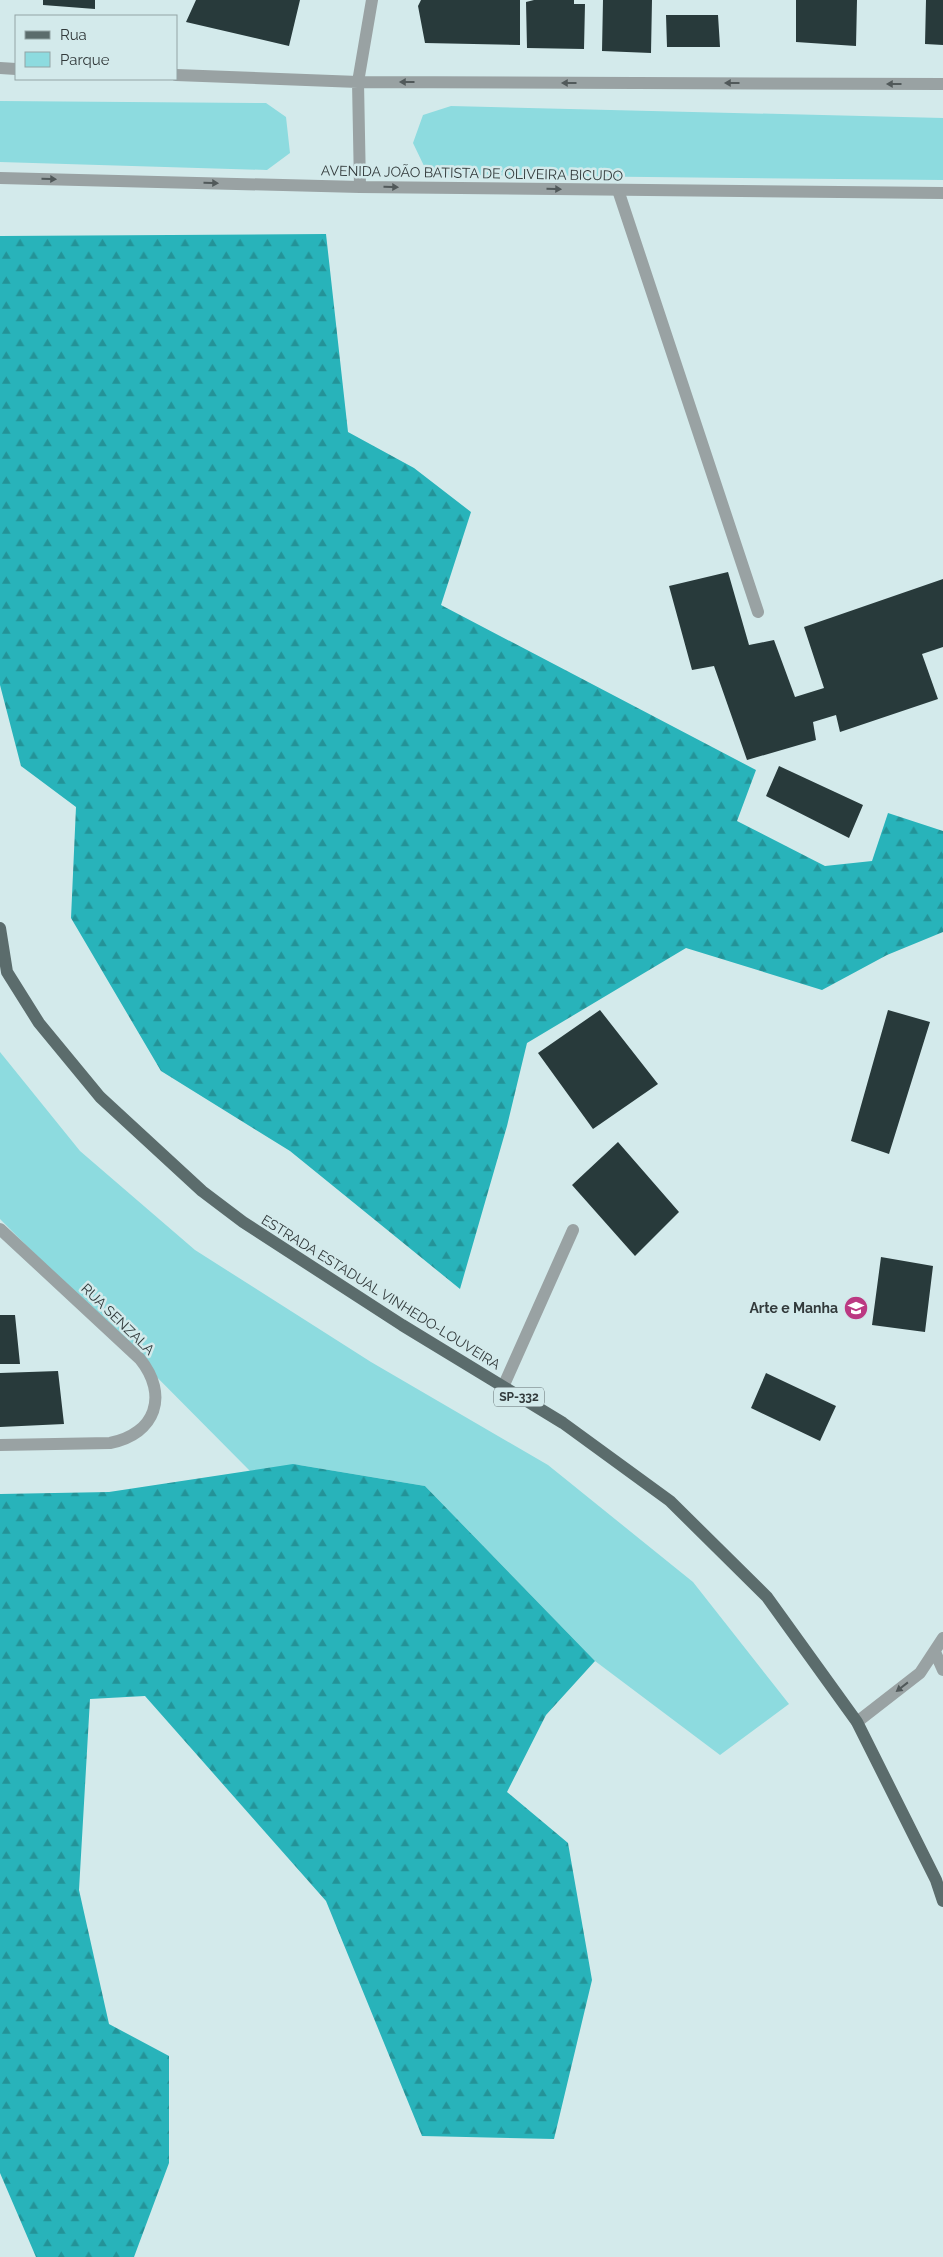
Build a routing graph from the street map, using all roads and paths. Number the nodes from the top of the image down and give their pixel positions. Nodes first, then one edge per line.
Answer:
1 (372, 0) edge
2 (0, 68) edge
3 (15, 69) edge
4 (178, 75) edge
5 (358, 82) junction
6 (943, 84) edge
7 (0, 178) edge
8 (360, 187) junction
9 (618, 190) junction
10 (943, 193) edge
11 (758, 612) dead end
12 (0, 928) edge
13 (3, 968) edge
14 (0, 1229) edge
15 (573, 1230) dead end
16 (503, 1387) junction
17 (0, 1445) edge
18 (943, 1638) edge
19 (935, 1652) junction
20 (943, 1670) edge
21 (857, 1722) junction
22 (939, 1878) edge
23 (943, 1901) edge

1 - 5 street
2 - 3 street
4 - 5 street
6 -> 5 street
5 - 8 street
7 -> 8 street, AVENIDA JOÃO BATISTA DE OLIVEIRA BICUDO
8 -> 9 street, AVENIDA JOÃO BATISTA DE OLIVEIRA BICUDO
9 - 10 street, AVENIDA JOÃO BATISTA DE OLIVEIRA BICUDO
9 - 11 street
12 - 13 main road, ESTRADA ESTADUAL VINHEDO-LOUVEIRA / SP-332
13 - 16 main road, ESTRADA ESTADUAL VINHEDO-LOUVEIRA / SP-332
14 - 17 street, RUA SENZALA
15 - 16 street
16 - 21 main road, ESTRADA ESTADUAL VINHEDO-LOUVEIRA / SP-332
18 - 19 street
19 - 20 street
19 -> 21 street
21 - 22 main road, ESTRADA ESTADUAL VINHEDO-LOUVEIRA / SP-332
22 - 23 main road, ESTRADA ESTADUAL VINHEDO-LOUVEIRA / SP-332

